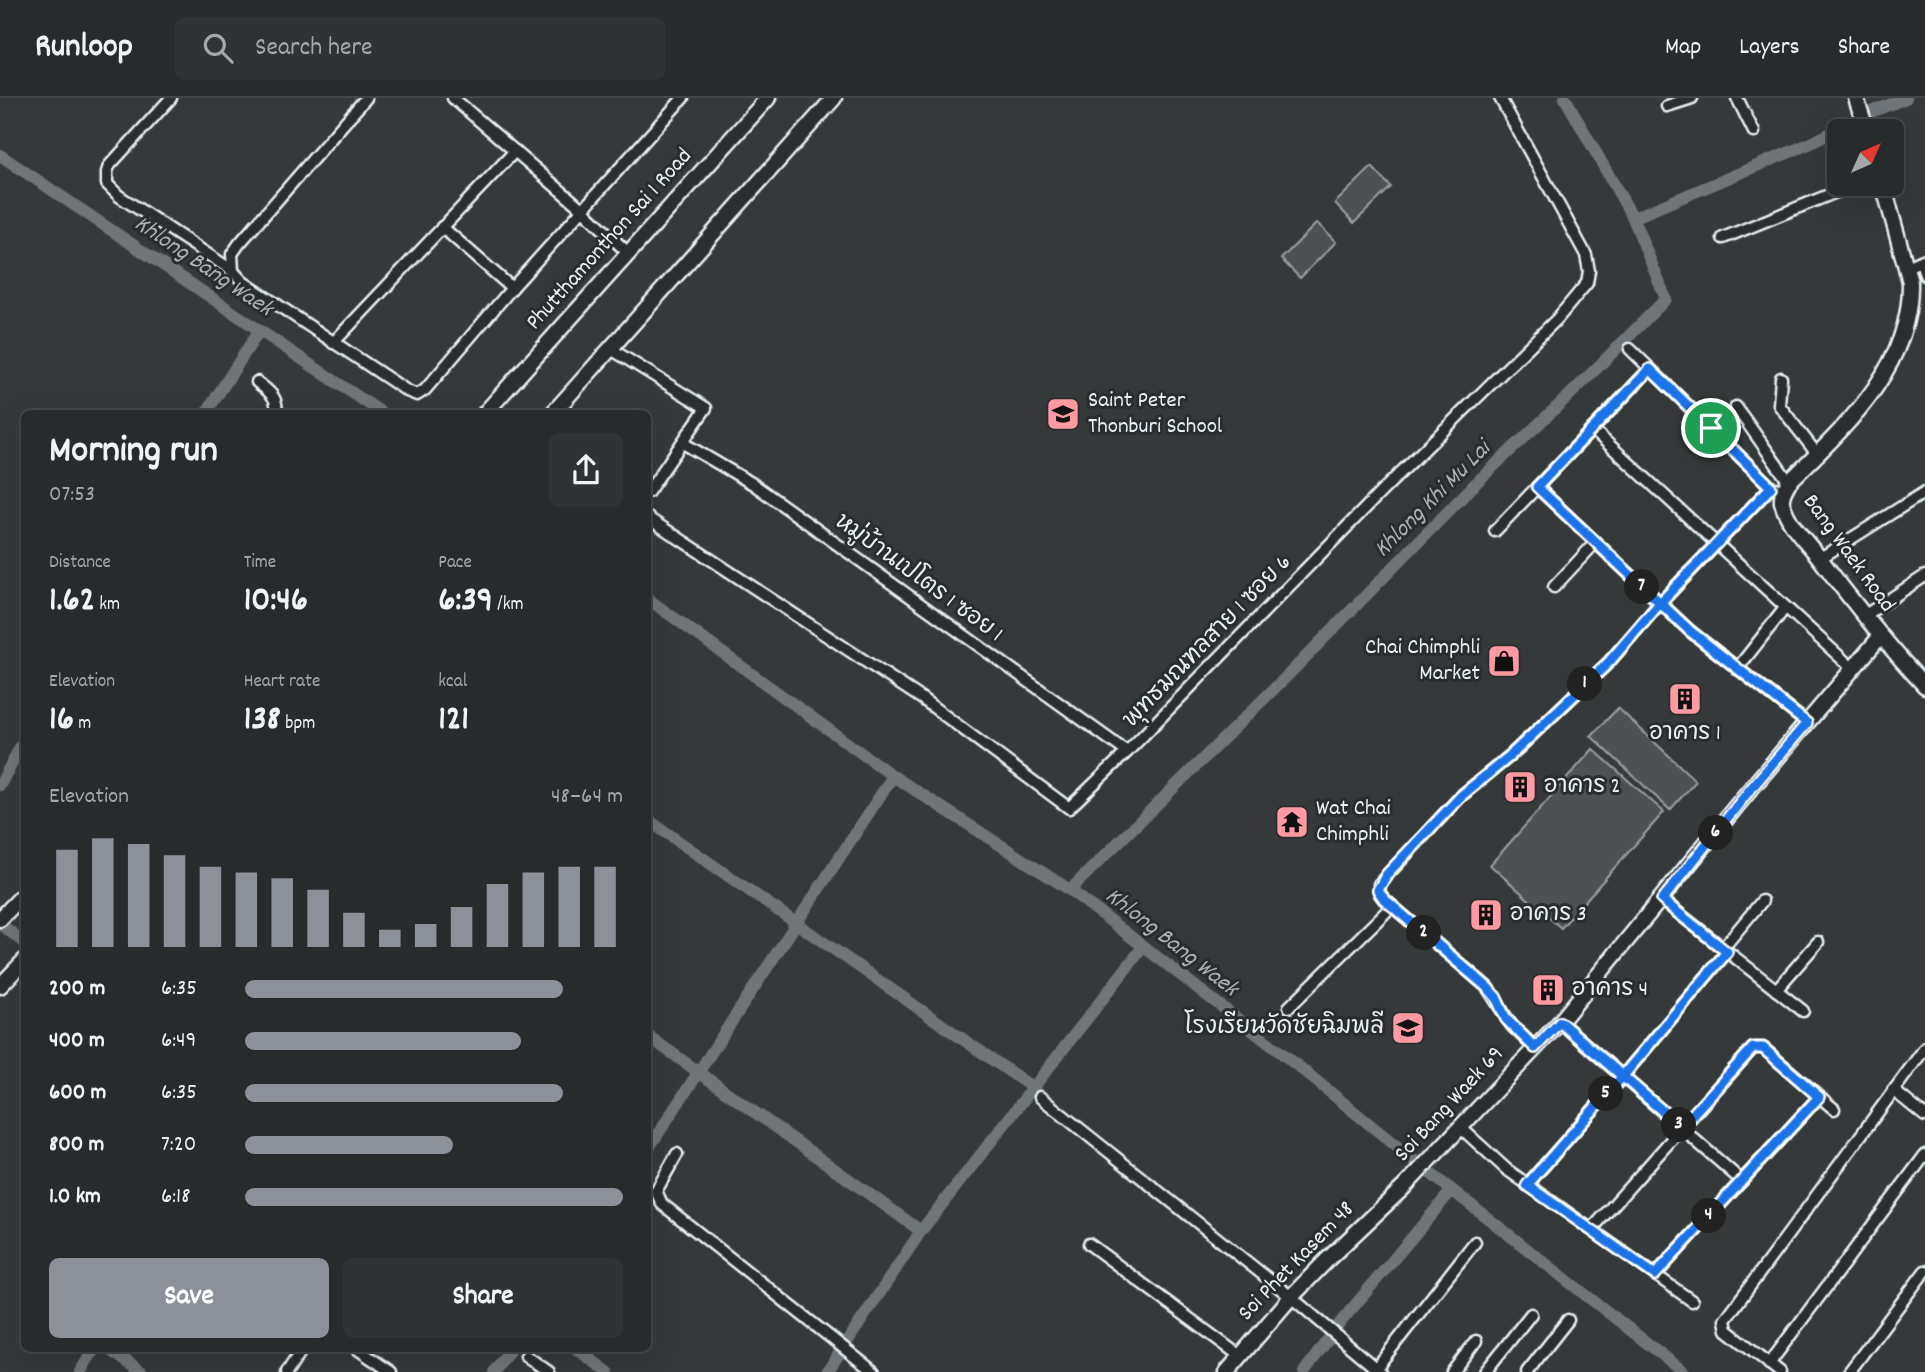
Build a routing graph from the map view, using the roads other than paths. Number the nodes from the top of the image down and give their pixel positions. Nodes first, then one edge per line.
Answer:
1 (171, 98) edge
2 (366, 98) edge
3 (453, 98) edge
4 (683, 98) edge
5 (768, 98) edge
6 (834, 98) edge
7 (1500, 98) edge
8 (1692, 98) edge
9 (1737, 98) edge
10 (1856, 98) edge
11 (1667, 106) dead end
12 (1863, 119) edge
13 (1754, 132) dead end
14 (515, 151) junction
15 (1827, 196) edge
16 (1888, 196) edge
17 (582, 209) junction
18 (442, 227) junction
19 (1723, 238) dead end
20 (629, 254) junction
21 (1918, 262) edge
22 (233, 271) junction
23 (1925, 275) edge
24 (512, 288) junction
25 (333, 343) junction
26 (611, 349) junction
27 (1630, 349) dead end
28 (1650, 369) junction
29 (1782, 378) dead end
30 (257, 382) dead end
31 (1736, 407) dead end
32 (276, 410) edge
33 (488, 410) edge
34 (556, 410) edge
35 (1592, 429) junction
36 (683, 443) junction
37 (1817, 454) junction
38 (1537, 487) junction
39 (1782, 487) junction
40 (651, 488) edge
41 (1925, 492) edge
42 (651, 520) edge
43 (1494, 531) dead end
44 (1595, 543) junction
45 (1716, 545) junction
46 (1819, 559) junction
47 (1925, 576) edge
48 (1554, 587) dead end
49 (1660, 603) junction
50 (1785, 608) junction
51 (1864, 616) junction
52 (1880, 637) junction
53 (1737, 669) junction
54 (1853, 669) junction
55 (1925, 686) edge
56 (1807, 723) junction
57 (1127, 752) junction
58 (21, 897) edge
59 (1662, 900) junction
60 (1762, 901) dead end
61 (1392, 906) junction
62 (1, 919) edge
63 (1818, 942) dead end
64 (1725, 950) junction
65 (21, 964) edge
66 (0, 986) edge
67 (1776, 990) junction
68 (1289, 1007) dead end
69 (1802, 1011) dead end
70 (1560, 1022) junction
71 (1535, 1048) junction
72 (1925, 1048) edge
73 (1622, 1077) junction
74 (1893, 1090) junction
75 (1040, 1097) dead end
76 (1819, 1097) junction
77 (1833, 1109) dead end
78 (1925, 1116) edge
79 (1460, 1126) junction
80 (1681, 1127) junction
81 (677, 1154) dead end
82 (1925, 1154) edge
83 (1742, 1181) junction
84 (1527, 1185) junction
85 (1404, 1187) joint
86 (1592, 1229) junction
87 (1475, 1242) dead end
88 (1089, 1244) dead end
89 (1925, 1271) edge
90 (1655, 1275) junction
91 (1291, 1297) junction
92 (1692, 1301) dead end
93 (1531, 1314) dead end
94 (1568, 1320) dead end
95 (1476, 1341) dead end
96 (300, 1352) edge
97 (362, 1352) edge
98 (526, 1356) dead end
99 (1240, 1356) junction
100 (1769, 1364) junction
101 (1376, 1371) edge
102 (287, 1372) edge
103 (391, 1372) edge
104 (549, 1372) edge
105 (874, 1372) edge
106 (1227, 1372) edge
107 (1452, 1372) edge
108 (1485, 1372) edge
109 (1527, 1372) edge
110 (1780, 1372) edge
111 (1849, 1372) edge

1 - 22 street
2 - 22 street
3 - 14 street
4 - 17 street
5 - 20 main road, Phutthamonthon Sai 1 Road
6 - 26 main road
7 - 57 street, พุทธมณฑลสาย 1 ซอย 6
8 - 11 street
9 - 13 street
10 - 12 main road
14 - 17 street
14 - 18 street
15 - 19 street
16 - 21 main road, Bang Waek Road
17 - 20 street
17 - 24 street
18 - 24 street
18 - 25 street
20 - 33 main road, Phutthamonthon Sai 1 Road
21 - 23 street
21 - 37 main road, Bang Waek Road
22 - 25 street
24 - 25 street
26 - 34 main road
26 - 36 street
27 - 28 street
28 - 35 street
28 - 39 street
29 - 37 street
30 - 32 street
31 - 39 street
35 - 38 street
35 - 45 street
36 - 40 street
36 - 57 street, หมู่บ้านเปโตร 1 ซอย 1
37 - 39 main road, Bang Waek Road
38 - 43 street
38 - 44 street
39 - 45 street
39 - 46 main road, Bang Waek Road
41 - 46 street
42 - 57 street, พุทธมณฑลสาย 1 ซอย 6
44 - 48 street
44 - 49 street
45 - 49 street
45 - 50 street
46 - 51 main road, Bang Waek Road
47 - 51 street
49 - 53 street
49 - 61 street
50 - 53 street
50 - 54 street
51 - 52 main road, Bang Waek Road
52 - 54 main road, Soi Bang Waek 69
52 - 55 main road, Bang Waek Road
53 - 56 street
54 - 56 main road, Soi Bang Waek 69
56 - 59 main road, Soi Bang Waek 69
58 - 62 main road
59 - 64 street
59 - 70 main road, Soi Bang Waek 69
60 - 64 street
61 - 68 street
61 - 71 street
63 - 67 street
64 - 67 street
64 - 73 street
65 - 66 main road
67 - 69 street
70 - 71 main road, Soi Bang Waek 69
70 - 73 street
71 - 79 main road, Soi Bang Waek 69
72 - 74 street
73 - 80 street
73 - 84 street
74 - 78 street
74 - 100 street
75 - 91 street
76 - 77 street
76 - 80 street
76 - 83 street
79 - 84 street
79 - 85 main road, Soi Bang Waek 69
80 - 83 street
80 - 86 street
81 - 105 street
82 - 100 street
83 - 90 street
84 - 86 street
85 - 91 main road, Soi Phet Kasem 48
86 - 90 street
87 - 101 street
88 - 99 street
89 - 111 street
90 - 92 street
91 - 99 main road, Soi Phet Kasem 48
91 - 101 street
93 - 108 street
94 - 109 street
95 - 107 street
96 - 102 street
97 - 103 street
98 - 104 street
99 - 106 main road, Soi Phet Kasem 48
100 - 110 street

